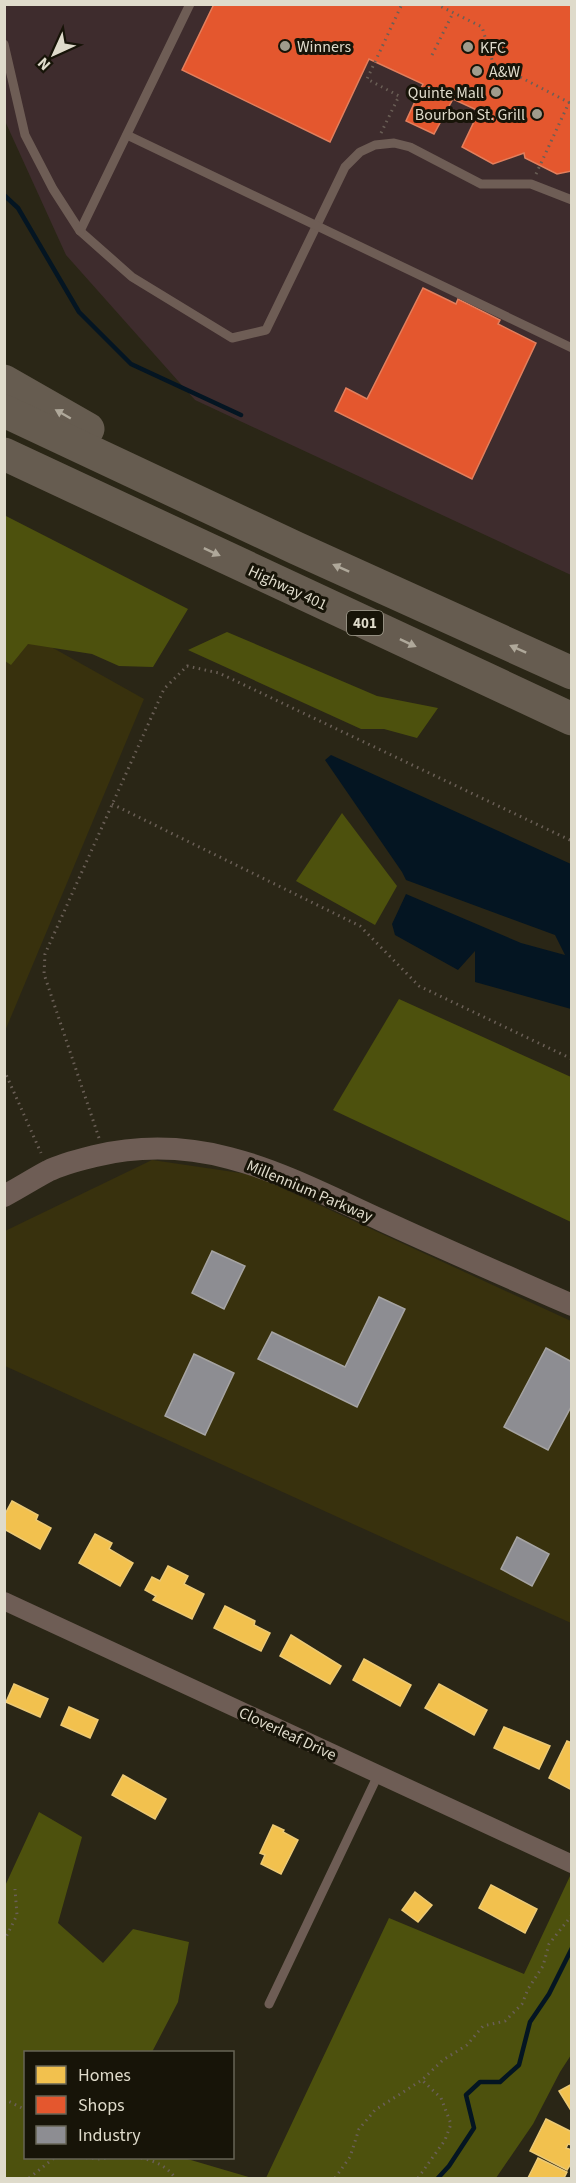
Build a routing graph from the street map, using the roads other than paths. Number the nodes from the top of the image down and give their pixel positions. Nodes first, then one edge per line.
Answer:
1 (190, 4) edge
2 (4, 44) edge
3 (127, 135) junction
4 (572, 200) edge
5 (316, 227) junction
6 (80, 231) junction
7 (572, 348) edge
8 (4, 381) edge
9 (4, 411) edge
10 (4, 454) edge
11 (4, 466) edge
12 (159, 528) junction
13 (296, 548) junction
14 (572, 673) edge
15 (572, 719) edge
16 (4, 1197) edge
17 (572, 1305) edge
18 (4, 1601) edge
19 (378, 1775) junction
20 (572, 1864) edge
21 (269, 2004) dead end

1 - 3 lane
2 - 6 lane
3 - 5 lane
3 - 6 lane
4 - 5 lane
5 - 6 lane
5 - 7 lane
13 -> 8 highway
9 - 13 highway, 401
10 - 12 highway, Highway 401 / 401
11 - 12 highway
12 -> 15 highway, Highway 401 / 401
14 -> 13 highway, 401
16 - 17 street, Millennium Parkway
18 - 19 street, Cloverleaf Drive
19 - 20 street, Cloverleaf Drive
19 - 21 lane

